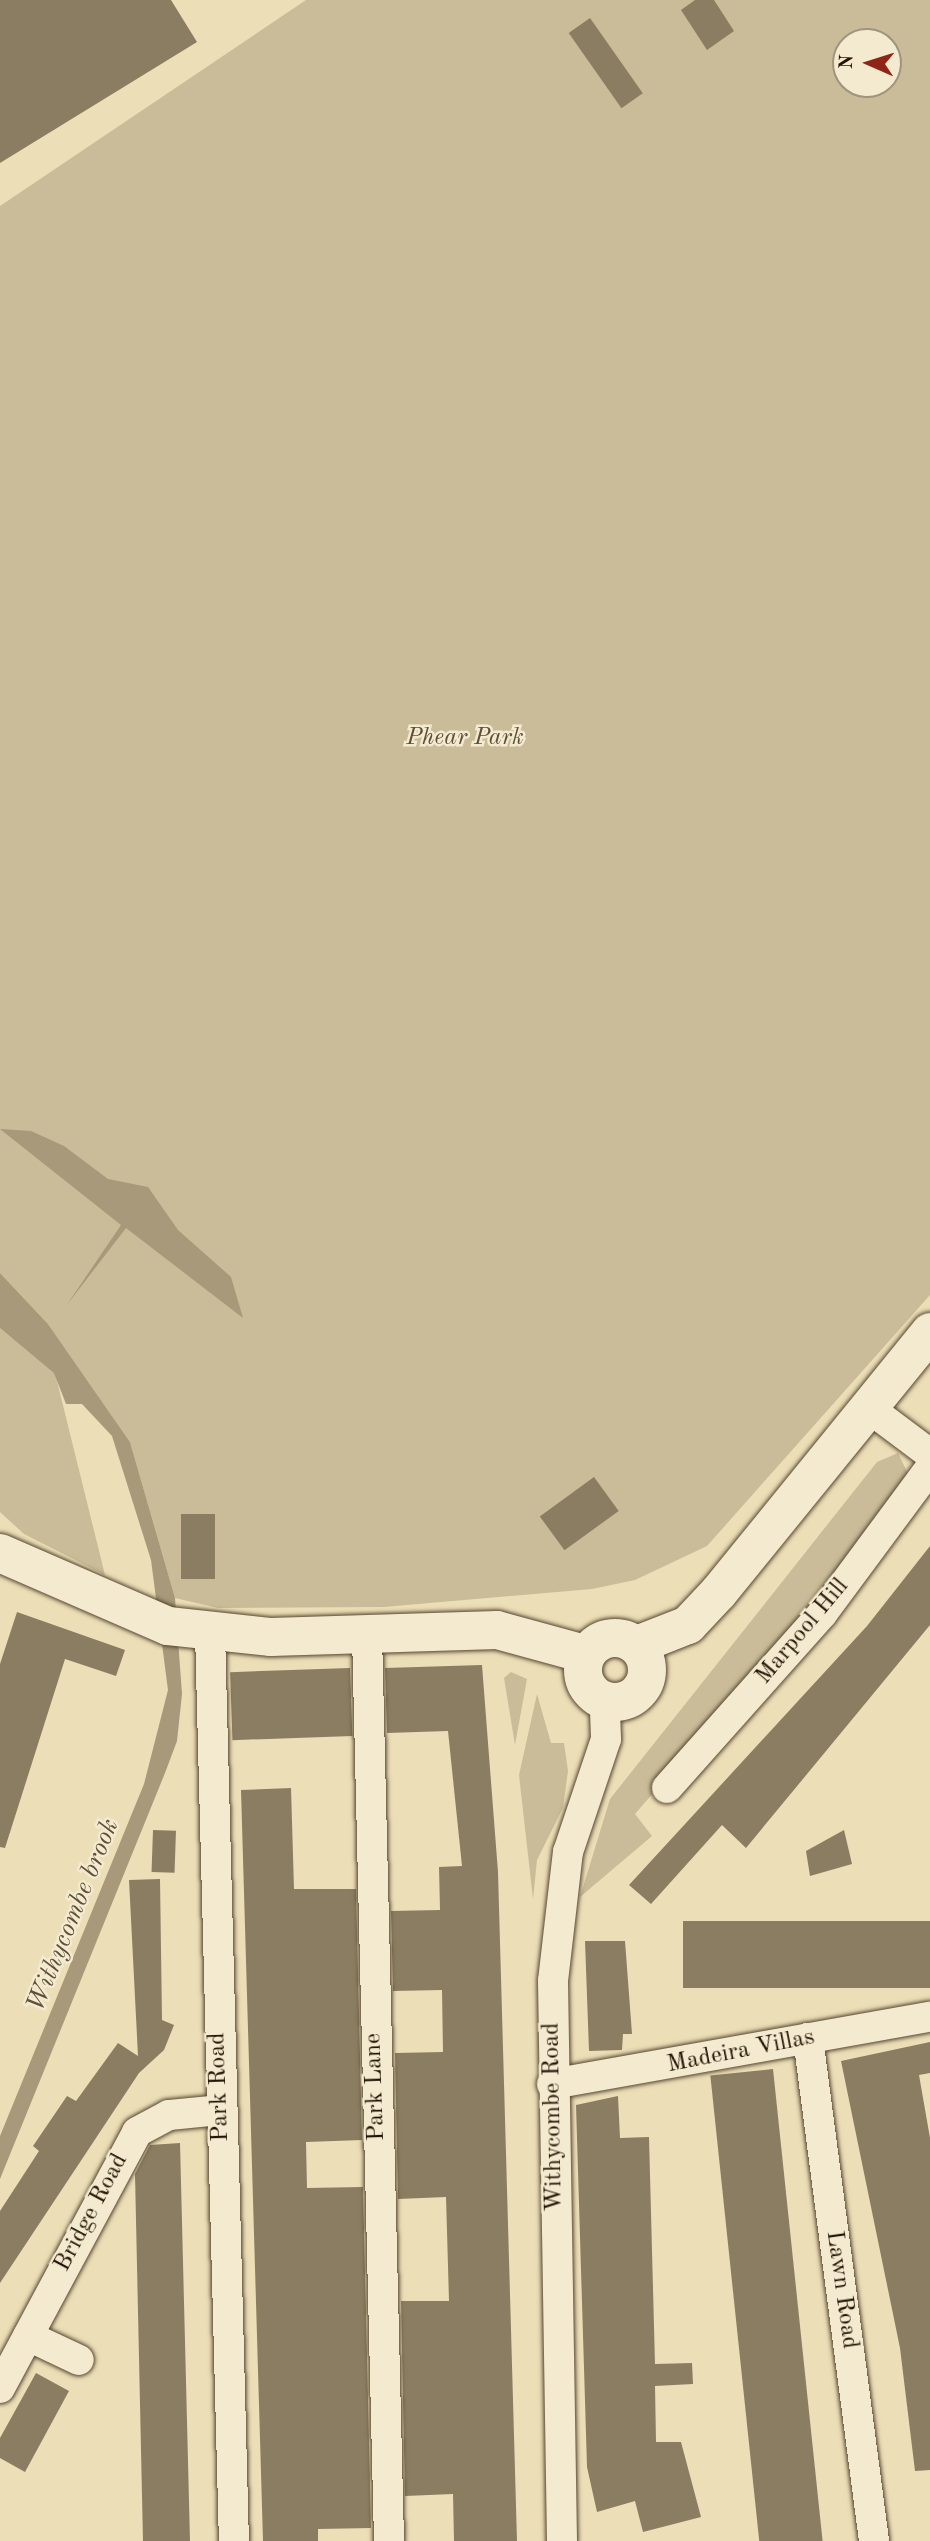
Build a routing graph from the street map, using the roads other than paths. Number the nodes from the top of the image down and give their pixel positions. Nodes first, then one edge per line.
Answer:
1 (930, 1332) edge
2 (870, 1409) junction
3 (930, 1454) edge
4 (930, 1468) edge
5 (0, 1553) edge
6 (210, 1633) junction
7 (367, 1634) junction
8 (636, 1645) junction
9 (585, 1654) junction
10 (605, 1701) junction
11 (667, 1788) dead end
12 (930, 2017) edge
13 (808, 2038) junction
14 (552, 2084) junction
15 (220, 2110) junction
16 (28, 2336) junction
17 (79, 2360) dead end
18 (0, 2388) edge
19 (234, 2541) edge
20 (389, 2541) edge
21 (562, 2541) edge
22 (874, 2541) edge

1 - 2 street
2 - 3 street
2 - 8 street
4 - 11 street, Marpool Hill
5 - 6 street
6 - 7 street
6 - 15 street, Park Road
7 - 9 street
7 - 20 street, Park Lane
8 - 9 street
8 - 10 street
9 - 10 street
10 - 14 street, Withycombe Road
12 - 13 street, Madeira Villas
13 - 14 street, Madeira Villas
13 - 22 street, Lawn Road
14 - 21 street, Withycombe Road
15 - 16 street, Bridge Road
15 - 19 street, Park Road
16 - 17 street
16 - 18 street, Bridge Road

